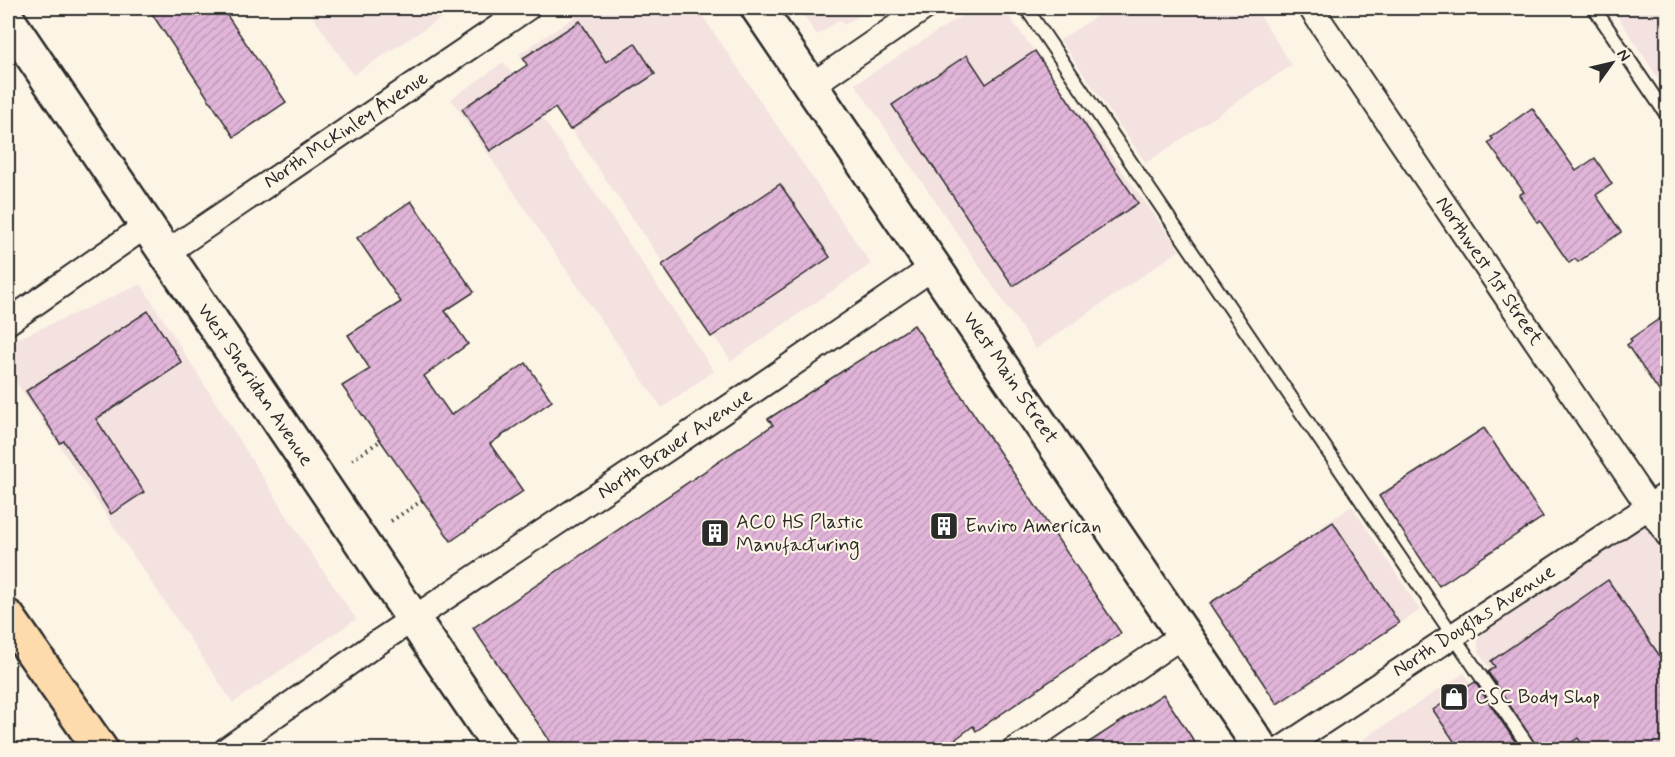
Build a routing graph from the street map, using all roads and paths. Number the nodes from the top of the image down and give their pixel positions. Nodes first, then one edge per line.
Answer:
1 (527, 8) edge
2 (758, 8) edge
3 (924, 8) edge
4 (1026, 8) edge
5 (1311, 8) edge
6 (1594, 8) edge
7 (8, 20) edge
8 (812, 85) junction
9 (1668, 117) edge
10 (147, 225) junction
11 (166, 253) junction
12 (935, 266) junction
13 (8, 322) edge
14 (380, 441) dead end
15 (352, 460) dead end
16 (423, 500) dead end
17 (1658, 500) edge
18 (391, 521) dead end
19 (1668, 535) edge
20 (8, 617) edge
21 (413, 619) junction
22 (1453, 634) junction
23 (1184, 635) junction
24 (101, 750) edge
25 (226, 750) edge
26 (502, 750) edge
27 (1015, 750) edge
28 (1262, 750) edge
29 (1280, 750) edge
30 (1531, 750) edge

1 - 11 street, North McKinley Avenue
2 - 8 main road, West Main Street
3 - 8 street
4 - 22 lane
5 - 17 street, Northwest 1st Street
6 - 9 lane
7 - 10 main road, West Sheridan Avenue
8 - 12 main road, West Main Street
10 - 11 main road, West Sheridan Avenue
10 - 13 street
11 - 21 main road, West Sheridan Avenue
12 - 21 street, North Brauer Avenue
12 - 23 main road, West Main Street
14 - 15 path
16 - 18 path
17 - 19 street, Northwest 1st Street
17 - 22 street, North Douglas Avenue
20 - 24 main road
21 - 25 street, North Brauer Avenue
21 - 26 main road, West Sheridan Avenue
22 - 29 street, North Douglas Avenue
22 - 30 lane
23 - 27 street
23 - 28 main road, West Main Street

